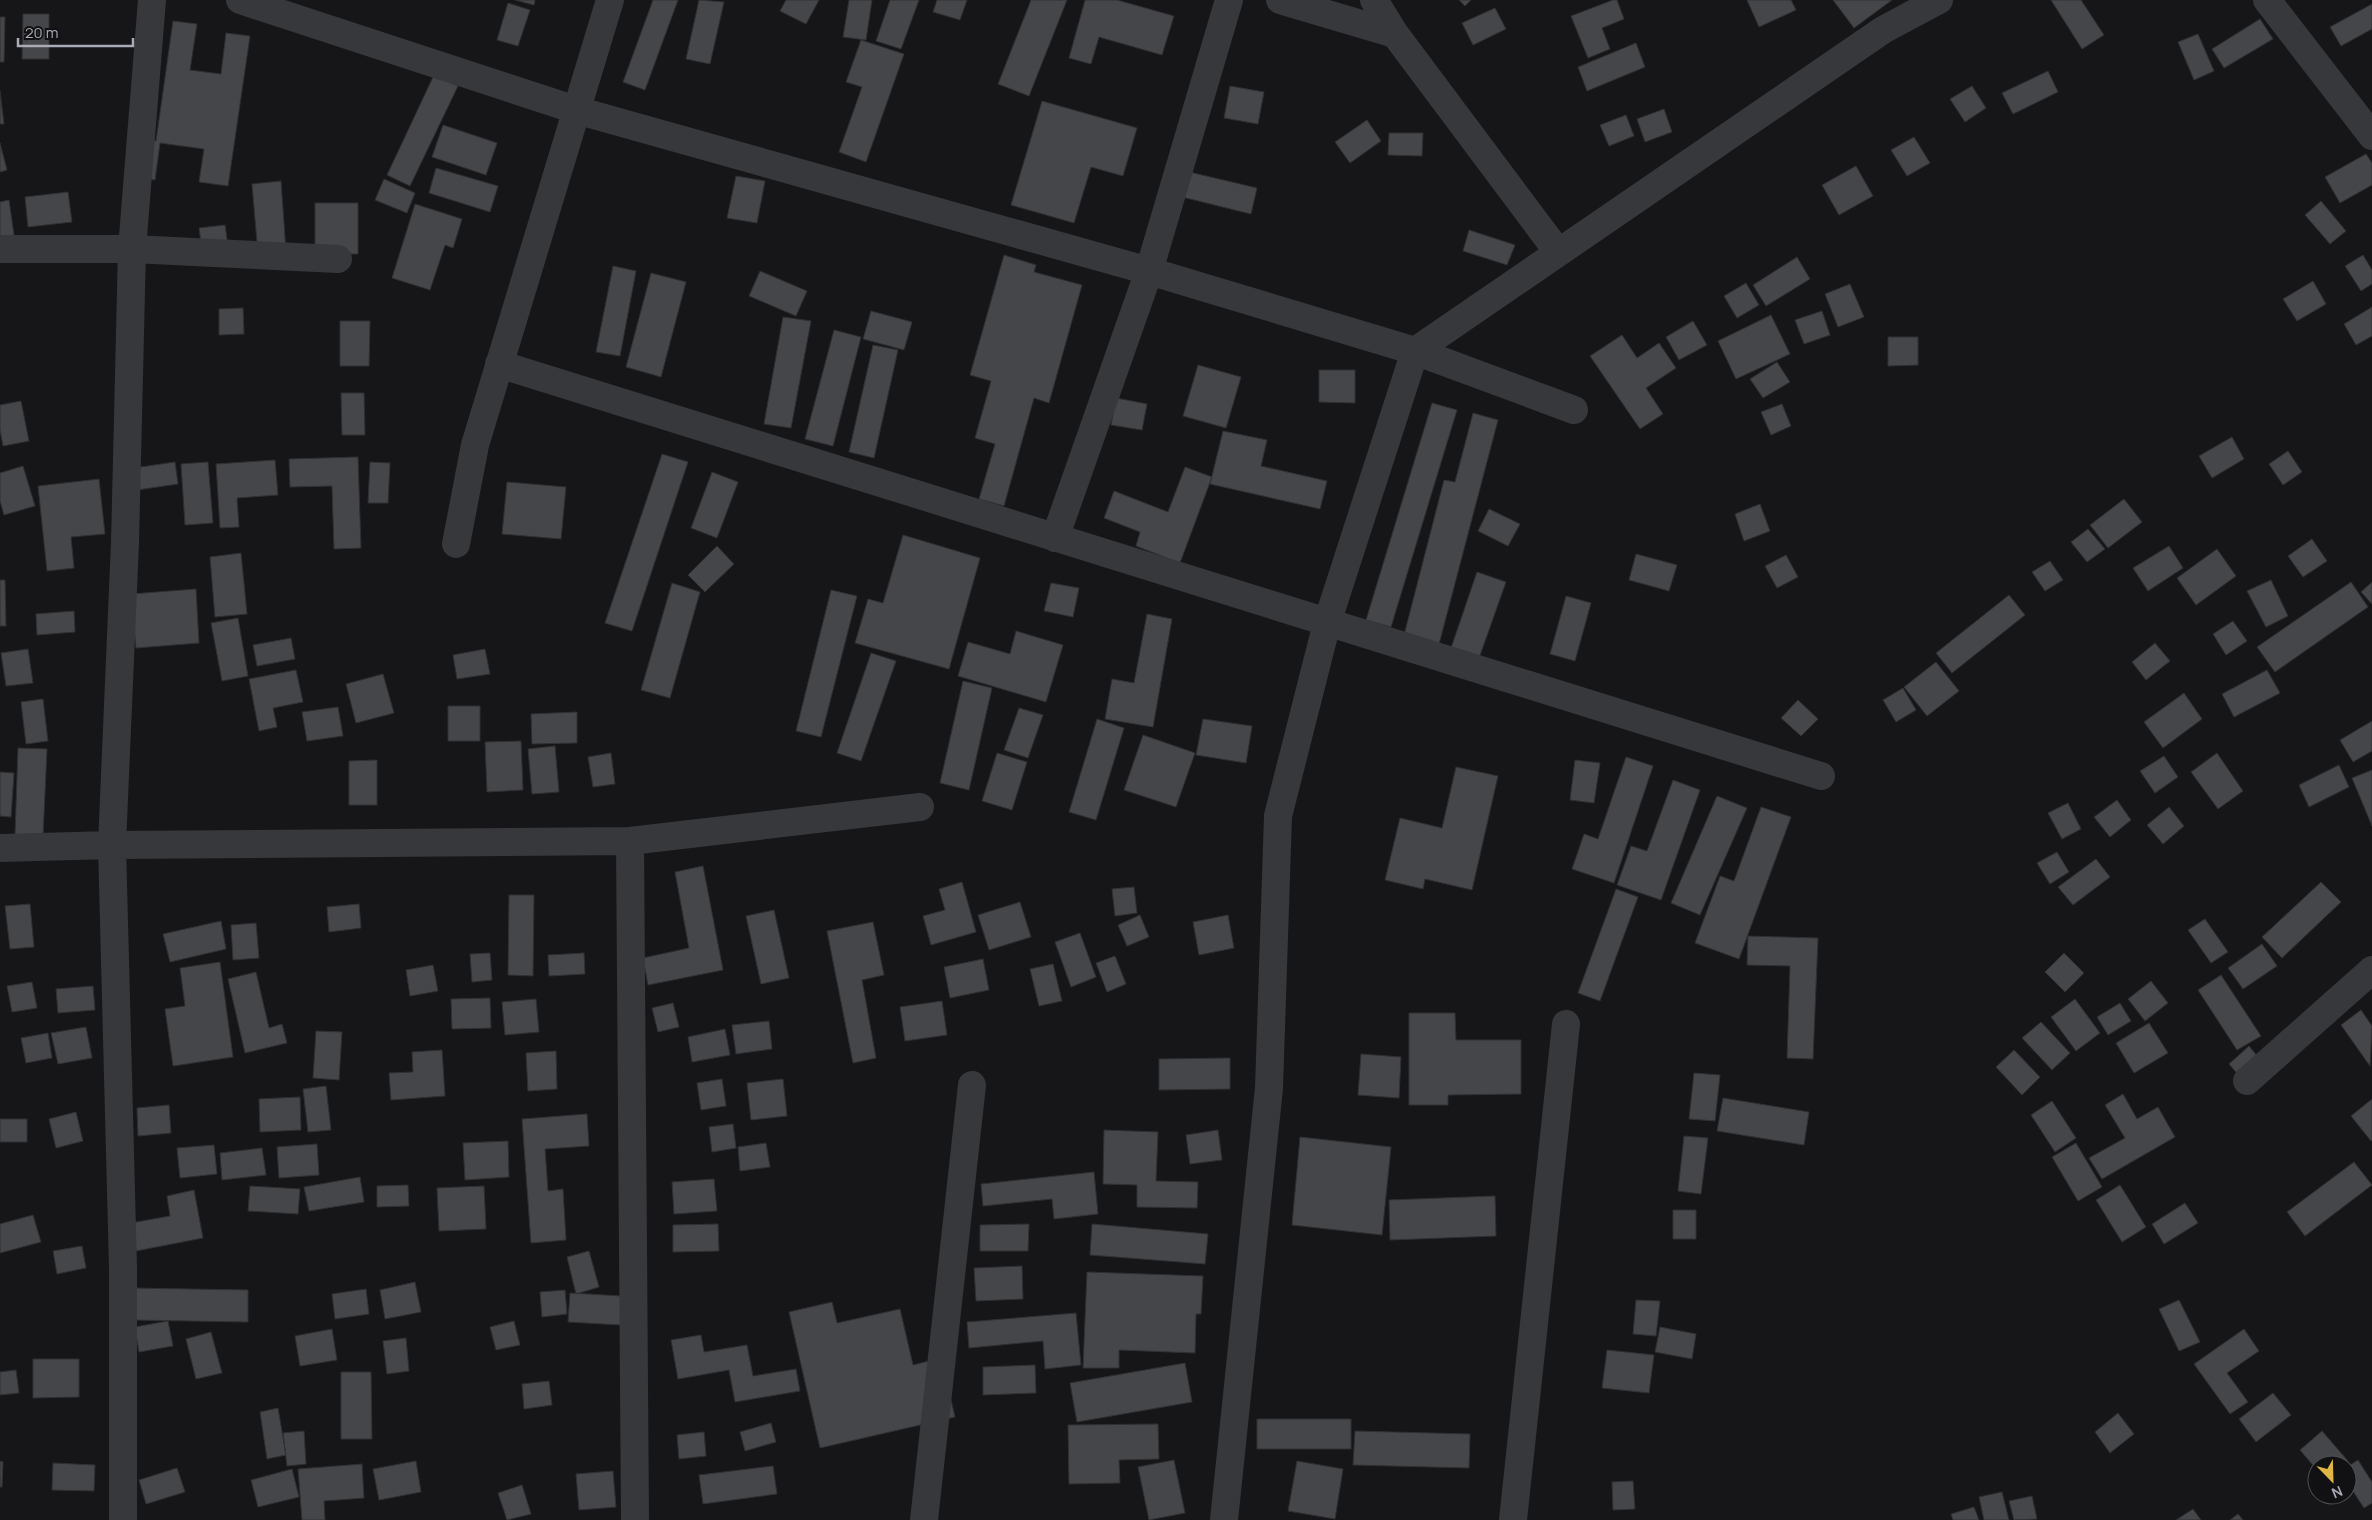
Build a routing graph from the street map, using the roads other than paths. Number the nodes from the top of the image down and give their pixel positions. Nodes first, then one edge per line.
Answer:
1 (152, 0) edge
2 (240, 0) edge
3 (610, 0) edge
4 (1229, 0) edge
5 (1280, 0) edge
6 (1374, 0) edge
7 (1939, 0) edge
8 (2267, 0) edge
9 (1394, 34) junction
10 (576, 110) junction
11 (2372, 136) edge
12 (132, 249) junction
13 (0, 250) edge
14 (1558, 252) junction
15 (338, 259) dead end
16 (1148, 271) junction
17 (1415, 352) junction
18 (499, 364) junction
19 (1574, 410) dead end
20 (1055, 538) junction
21 (456, 544) dead end
22 (1327, 622) junction
23 (1820, 776) dead end
24 (920, 807) dead end
25 (630, 841) junction
26 (112, 845) junction
27 (0, 848) edge
28 (2372, 970) edge
29 (1566, 1024) dead end
30 (2247, 1081) dead end
31 (972, 1086) dead end
32 (123, 1520) edge
33 (635, 1520) edge
34 (924, 1520) edge
35 (1224, 1520) edge
36 (1514, 1520) edge

1 - 12 street
2 - 10 street
3 - 10 street
4 - 16 street
5 - 9 street
6 - 9 street
7 - 14 street
8 - 11 street
9 - 14 street
10 - 16 street
10 - 18 street
12 - 13 street
12 - 15 street
12 - 26 street
14 - 17 street
16 - 17 street
16 - 20 street
17 - 19 street
17 - 22 street
18 - 20 street
18 - 21 street
20 - 22 street
22 - 23 street
22 - 35 street
24 - 25 street
25 - 26 street
25 - 33 street
26 - 27 street
26 - 32 street
28 - 30 street
29 - 36 street
31 - 34 street

